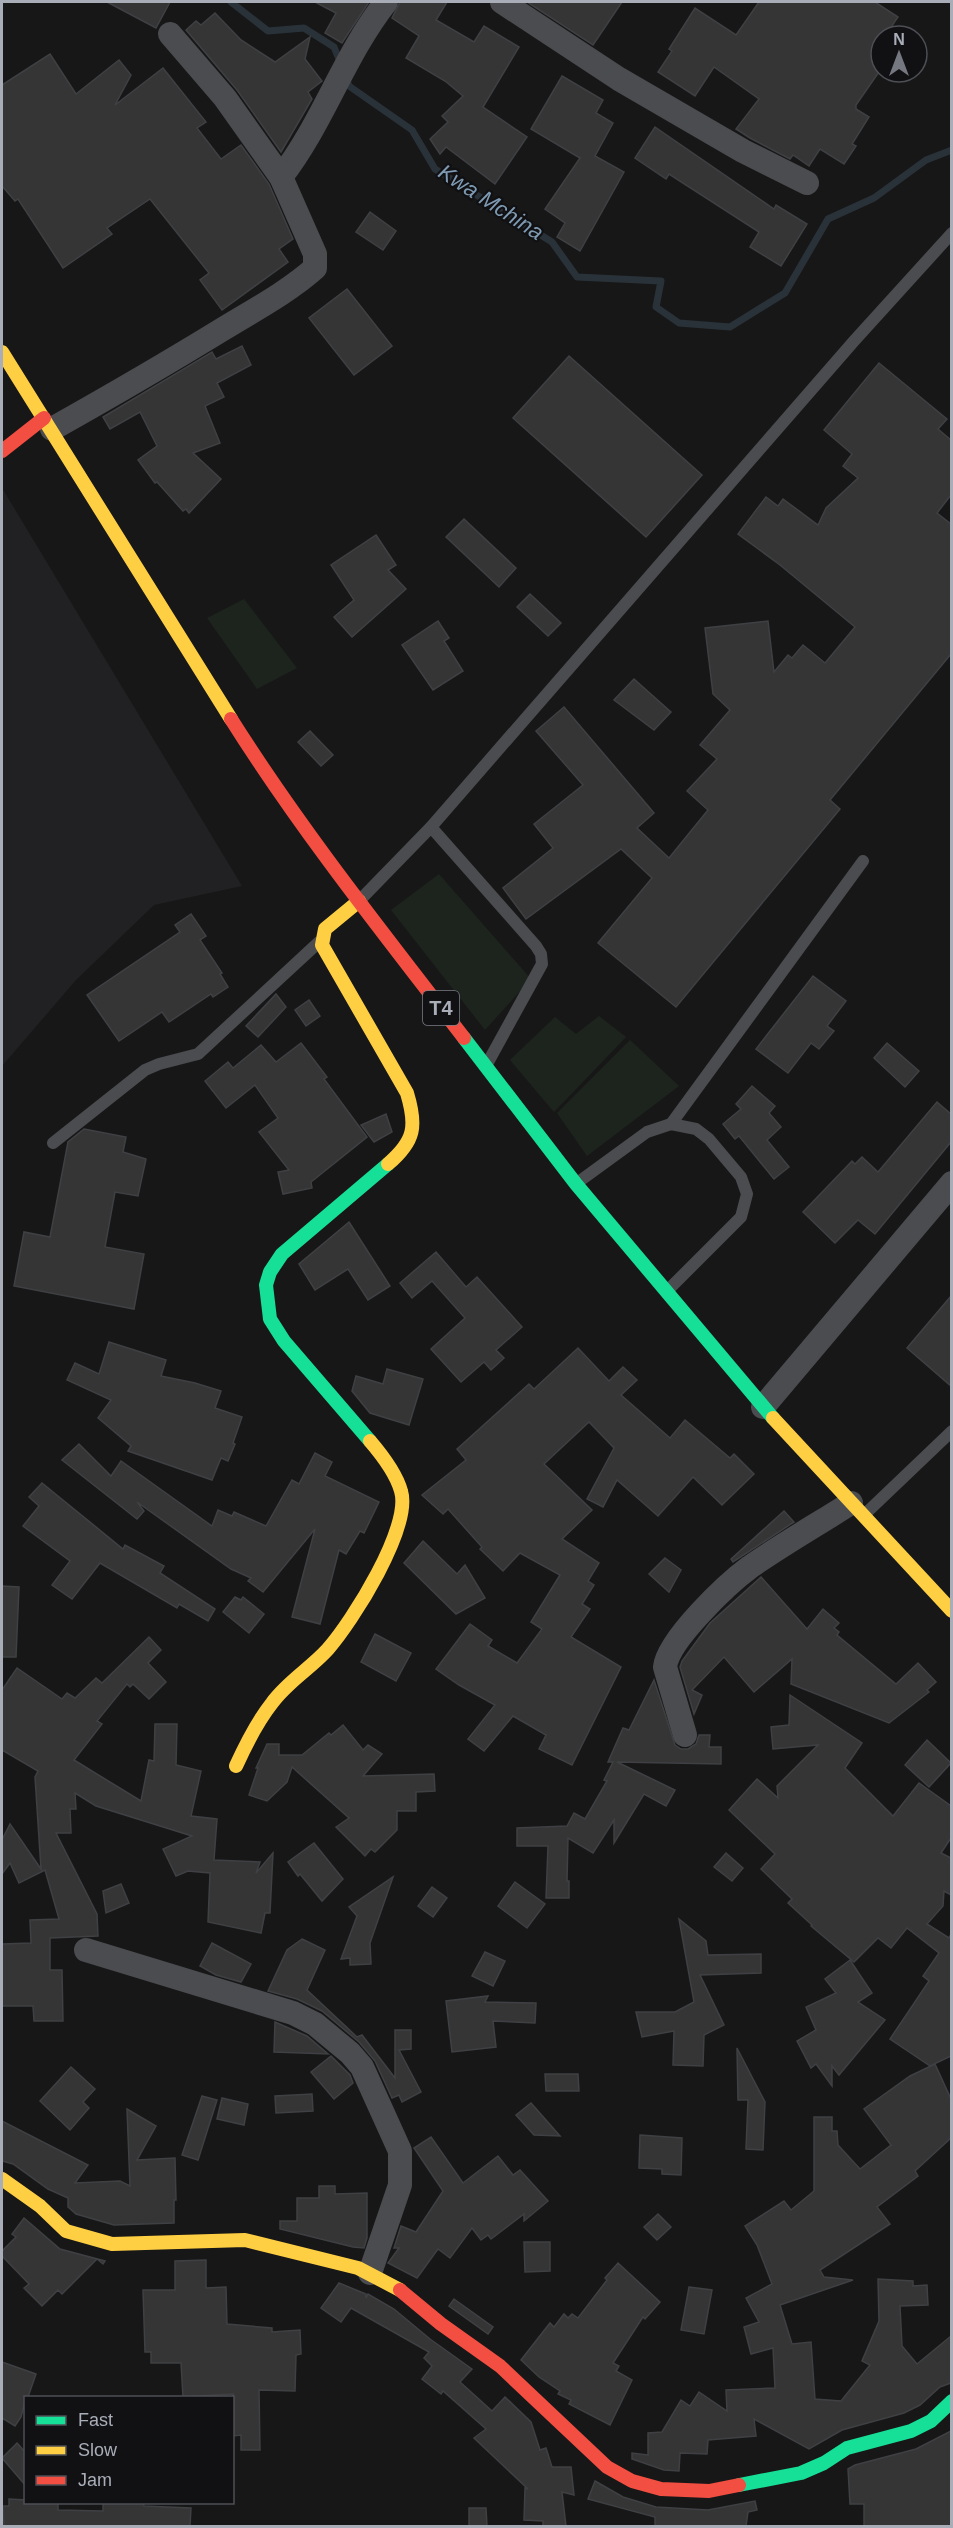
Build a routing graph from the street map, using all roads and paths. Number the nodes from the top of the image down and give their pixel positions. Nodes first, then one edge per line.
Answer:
1 (386, 2) edge
2 (502, 2) edge
3 (170, 34) dead end
4 (281, 177) junction
5 (807, 183) dead end
6 (951, 233) edge
7 (2, 352) edge
8 (48, 423) junction
9 (2, 451) edge
10 (431, 827) junction
11 (863, 861) dead end
12 (359, 901) junction
13 (322, 938) junction
14 (486, 1066) junction
15 (671, 1124) junction
16 (53, 1143) dead end
17 (951, 1183) edge
18 (576, 1184) junction
19 (666, 1292) junction
20 (763, 1407) junction
21 (951, 1431) edge
22 (857, 1509) junction
23 (951, 1611) edge
24 (685, 1735) dead end
25 (236, 1766) dead end
26 (86, 1950) dead end
27 (2, 2178) edge
28 (370, 2273) junction
29 (951, 2401) edge

1 - 4 street
2 - 5 street
3 - 4 street
4 - 8 street
6 - 10 lane
7 - 8 main road, T4
8 - 9 main road
8 - 12 main road, T4
10 - 12 lane
10 - 14 lane
11 - 15 lane
12 - 13 main road
12 - 14 main road, T4
13 - 16 lane
13 - 25 main road
14 - 18 main road, T4
15 - 18 lane
15 - 19 lane
17 - 20 street
18 - 19 main road, T4
19 - 20 main road, T4
20 - 22 main road, T4
21 - 22 lane
22 - 23 main road, T4
22 - 24 street
26 - 28 street
27 - 28 main road
28 - 29 main road

